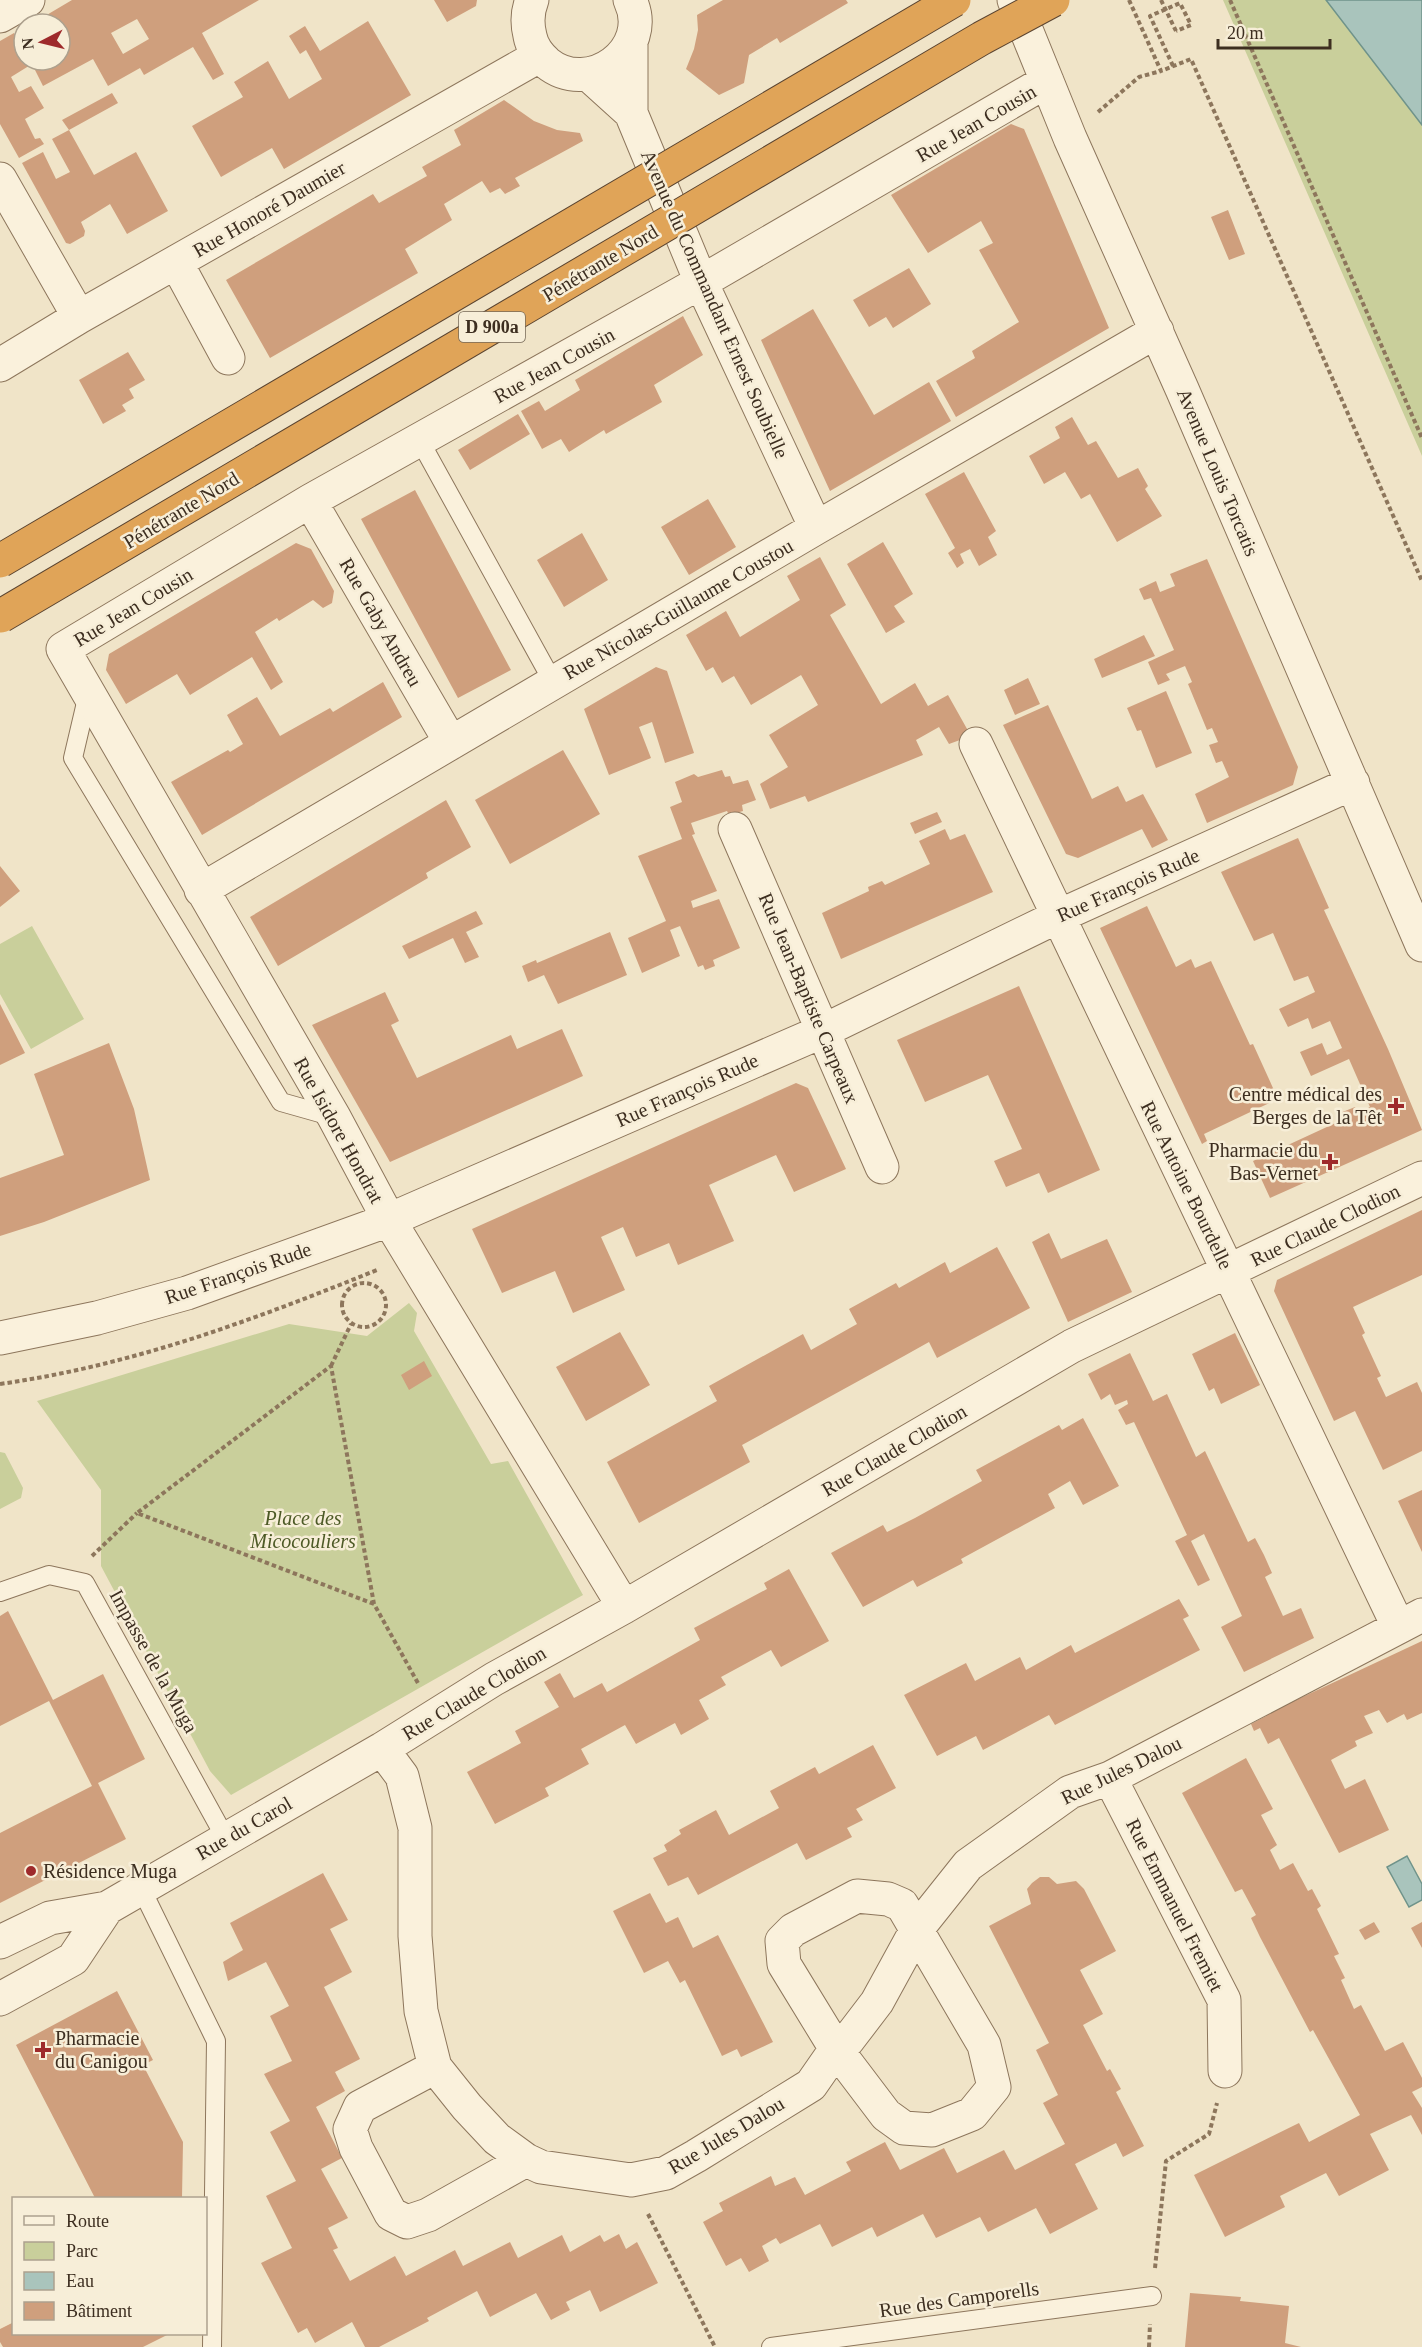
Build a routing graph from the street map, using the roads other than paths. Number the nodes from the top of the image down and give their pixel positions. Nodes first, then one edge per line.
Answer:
1 (28, 0) edge
2 (532, 0) edge
3 (954, 0) edge
4 (1014, 0) edge
5 (1053, 0) edge
6 (0, 16) edge
7 (638, 16) edge
8 (539, 56) junction
9 (589, 75) junction
10 (1047, 81) junction
11 (631, 113) junction
12 (0, 179) edge
13 (176, 262) junction
14 (701, 282) junction
15 (79, 317) junction
16 (1157, 331) junction
17 (228, 358) dead end
18 (0, 365) edge
19 (420, 441) junction
20 (310, 501) junction
21 (816, 528) junction
22 (0, 561) edge
23 (1, 616) edge
24 (63, 649) joint
25 (553, 682) junction
26 (88, 694) junction
27 (451, 743) junction
28 (976, 744) dead end
29 (1353, 783) junction
30 (735, 829) dead end
31 (201, 890) junction
32 (1059, 916) junction
33 (1422, 945) edge
34 (823, 1031) junction
35 (334, 1117) junction
36 (882, 1167) dead end
37 (1422, 1178) edge
38 (389, 1220) junction
39 (1229, 1272) junction
40 (0, 1338) edge
41 (0, 1592) edge
42 (624, 1607) junction
43 (1410, 1621) edge
44 (381, 1749) junction
45 (1110, 1779) junction
46 (226, 1839) junction
47 (141, 1888) junction
48 (107, 1908) junction
49 (917, 1929) junction
50 (0, 1942) edge
51 (0, 1999) edge
52 (836, 2049) junction
53 (435, 2067) junction
54 (1225, 2071) road end
55 (526, 2160) junction
56 (1152, 2296) road end
57 (212, 2347) edge
58 (771, 2347) edge

1 - 6 street
2 - 8 street
3 - 22 highway, D 900a, bridge
4 - 10 street, Avenue Louis Torcatis
5 - 23 highway, Pénétrante Nord / D 900a, bridge
7 - 9 street
7 - 11 street, Avenue du Commandant Ernest Soubielle
8 - 9 street
8 - 13 street, Rue Honoré Daumier
9 - 11 street, Avenue du Commandant Ernest Soubielle
10 - 14 street, Rue Jean Cousin
10 - 16 street, Avenue Louis Torcatis
11 - 14 street, Avenue du Commandant Ernest Soubielle
12 - 15 street
13 - 15 street, Rue Honoré Daumier
13 - 17 street
14 - 19 street, Rue Jean Cousin
14 - 21 street, Avenue du Commandant Ernest Soubielle
15 - 18 street, Rue Honoré Daumier
16 - 21 street, Rue Nicolas-Guillaume Coustou
16 - 29 street, Avenue Louis Torcatis
19 - 20 street, Rue Jean Cousin
19 - 25 lane
20 - 24 street, Rue Jean Cousin
20 - 27 street, Rue Gaby Andreu
21 - 25 street, Rue Nicolas-Guillaume Coustou
24 - 26 street, Rue Isidore Hondrat
25 - 27 street, Rue Nicolas-Guillaume Coustou
26 - 31 street, Rue Isidore Hondrat
26 - 35 lane
27 - 31 street, Rue Nicolas-Guillaume Coustou
28 - 32 street, Rue Antoine Bourdelle
29 - 32 street, Rue François Rude
29 - 33 street, Avenue Louis Torcatis
30 - 34 street, Rue Jean-Baptiste Carpeaux
31 - 35 street, Rue Isidore Hondrat
32 - 34 street, Rue François Rude
32 - 39 street, Rue Antoine Bourdelle
34 - 36 street, Rue Jean-Baptiste Carpeaux
34 - 38 street, Rue François Rude
35 - 38 street, Rue Isidore Hondrat
37 - 39 street, Rue Claude Clodion
38 - 40 street, Rue François Rude
38 - 42 street, Rue Isidore Hondrat
39 - 42 street, Rue Claude Clodion
39 - 43 street, Rue Antoine Bourdelle
41 - 46 lane, Impasse de la Muga
42 - 44 street, Rue Claude Clodion
43 - 45 street, Rue Jules Dalou
44 - 46 street, Rue du Carol
44 - 53 street, Rue Jules Dalou
45 - 49 street, Rue Jules Dalou
45 - 54 street, Rue Emmanuel Fremiet
46 - 47 street, Rue du Carol
47 - 48 street, Rue du Carol
47 - 57 lane
48 - 50 street, Rue du Carol
48 - 51 street, Rue du Carol
49 - 52 street, Rue Jules Dalou
49 - 52 street
49 - 52 street
52 - 55 street, Rue Jules Dalou
53 - 55 street, Rue Jules Dalou
53 - 55 street
56 - 58 lane, Rue des Camporells

